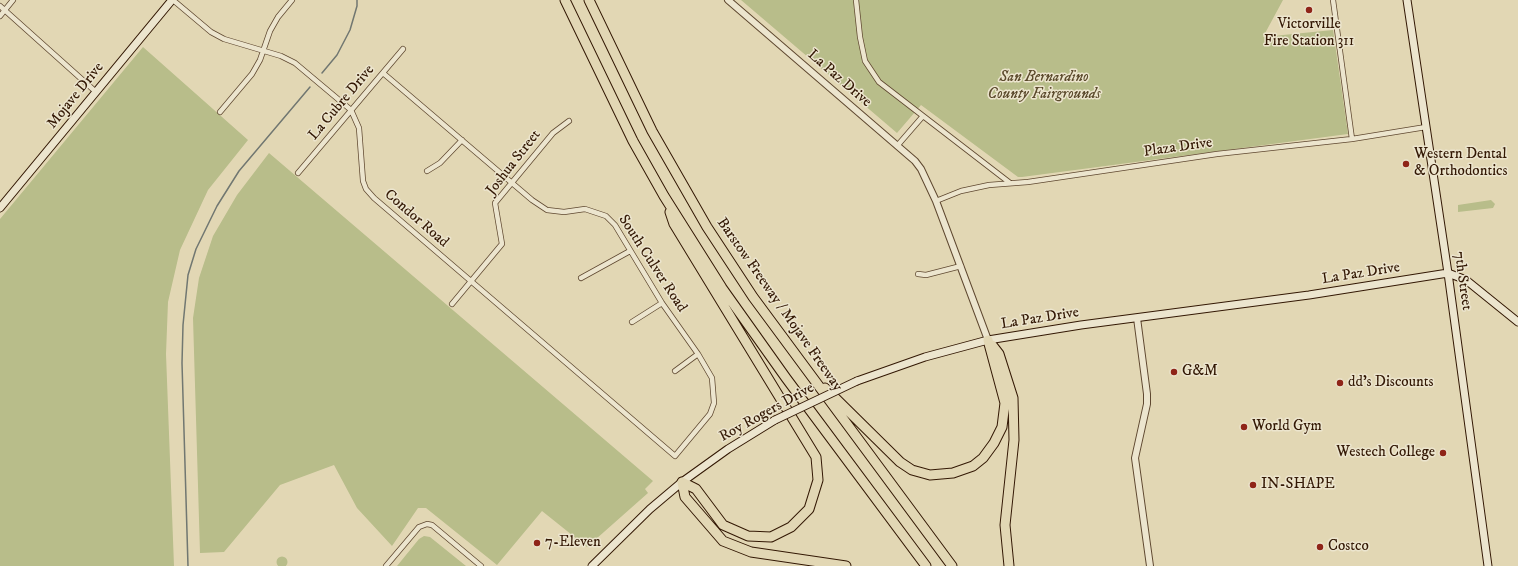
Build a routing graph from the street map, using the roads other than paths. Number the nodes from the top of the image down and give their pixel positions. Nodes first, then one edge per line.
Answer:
1 (13, 0) edge
2 (172, 0) edge
3 (292, 0) edge
4 (565, 0) edge
5 (589, 0) edge
6 (728, 0) edge
7 (856, 0) edge
8 (1332, 0) edge
9 (1407, 0) edge
10 (0, 6) edge
11 (4, 10) junction
12 (0, 16) edge
13 (403, 49) dead end
14 (263, 50) junction
15 (383, 73) junction
16 (96, 92) junction
17 (351, 110) junction
18 (220, 112) dead end
19 (923, 116) junction
20 (569, 121) dead end
21 (1426, 127) junction
22 (1352, 139) junction
23 (462, 140) junction
24 (897, 146) junction
25 (427, 170) dead end
26 (298, 173) dead end
27 (511, 182) junction
28 (1010, 183) junction
29 (664, 196) junction
30 (936, 201) junction
31 (0, 208) edge
32 (630, 251) junction
33 (961, 266) junction
34 (1448, 273) junction
35 (918, 274) dead end
36 (581, 278) dead end
37 (471, 282) junction
38 (662, 303) junction
39 (452, 304) dead end
40 (1137, 318) junction
41 (632, 322) dead end
42 (1518, 322) edge
43 (988, 340) junction
44 (698, 354) junction
45 (804, 366) junction
46 (675, 371) dead end
47 (675, 456) joint
48 (682, 482) junction
49 (386, 566) edge
50 (481, 566) edge
51 (592, 566) edge
52 (846, 566) edge
53 (926, 566) edge
54 (952, 566) edge
55 (1009, 566) edge
56 (1150, 566) edge
57 (1488, 566) edge

1 - 11 street
2 - 14 street, Condor Road
2 - 16 main road, Mojave Drive
3 - 14 street
4 - 29 highway
5 - 45 highway, Barstow Freeway / Mojave Freeway
6 - 24 street, La Paz Drive
7 - 19 street
8 - 22 street
9 - 21 main road, 7th Street
10 - 11 street
11 - 12 street
11 - 16 street
13 - 15 street, La Cubre Drive
14 - 17 street, Condor Road
14 - 18 street
15 - 17 street, La Cubre Drive
15 - 23 street, South Culver Road
16 - 31 main road, Mojave Drive
17 - 26 street, La Cubre Drive
17 - 37 street, Condor Road
19 - 24 street
19 - 28 street
20 - 27 street, Joshua Street
21 - 22 street, Plaza Drive
21 - 34 main road, 7th Street
22 - 28 street, Plaza Drive
23 - 25 street
23 - 27 street, South Culver Road
24 - 30 street, La Paz Drive
27 - 32 street, South Culver Road
27 - 37 street, Joshua Street
28 - 30 street, Plaza Drive
29 - 48 highway
29 - 53 highway
30 - 33 street, La Paz Drive
32 - 36 street
32 - 38 street, South Culver Road
33 - 35 street
33 - 43 street, La Paz Drive
34 - 40 main road, La Paz Drive
34 - 42 main road
34 - 57 main road, 7th Street
37 - 39 street, Joshua Street
37 - 47 street, Condor Road
38 - 41 street
38 - 44 street, South Culver Road
40 - 43 main road, La Paz Drive
40 - 56 street
43 - 45 highway
43 - 48 main road, Roy Rogers Drive, bridge
43 - 55 highway
44 - 46 street
44 - 47 street, South Culver Road
45 - 54 highway, Barstow Freeway / Mojave Freeway
48 - 51 main road, Roy Rogers Drive
48 - 52 highway
49 - 50 street

